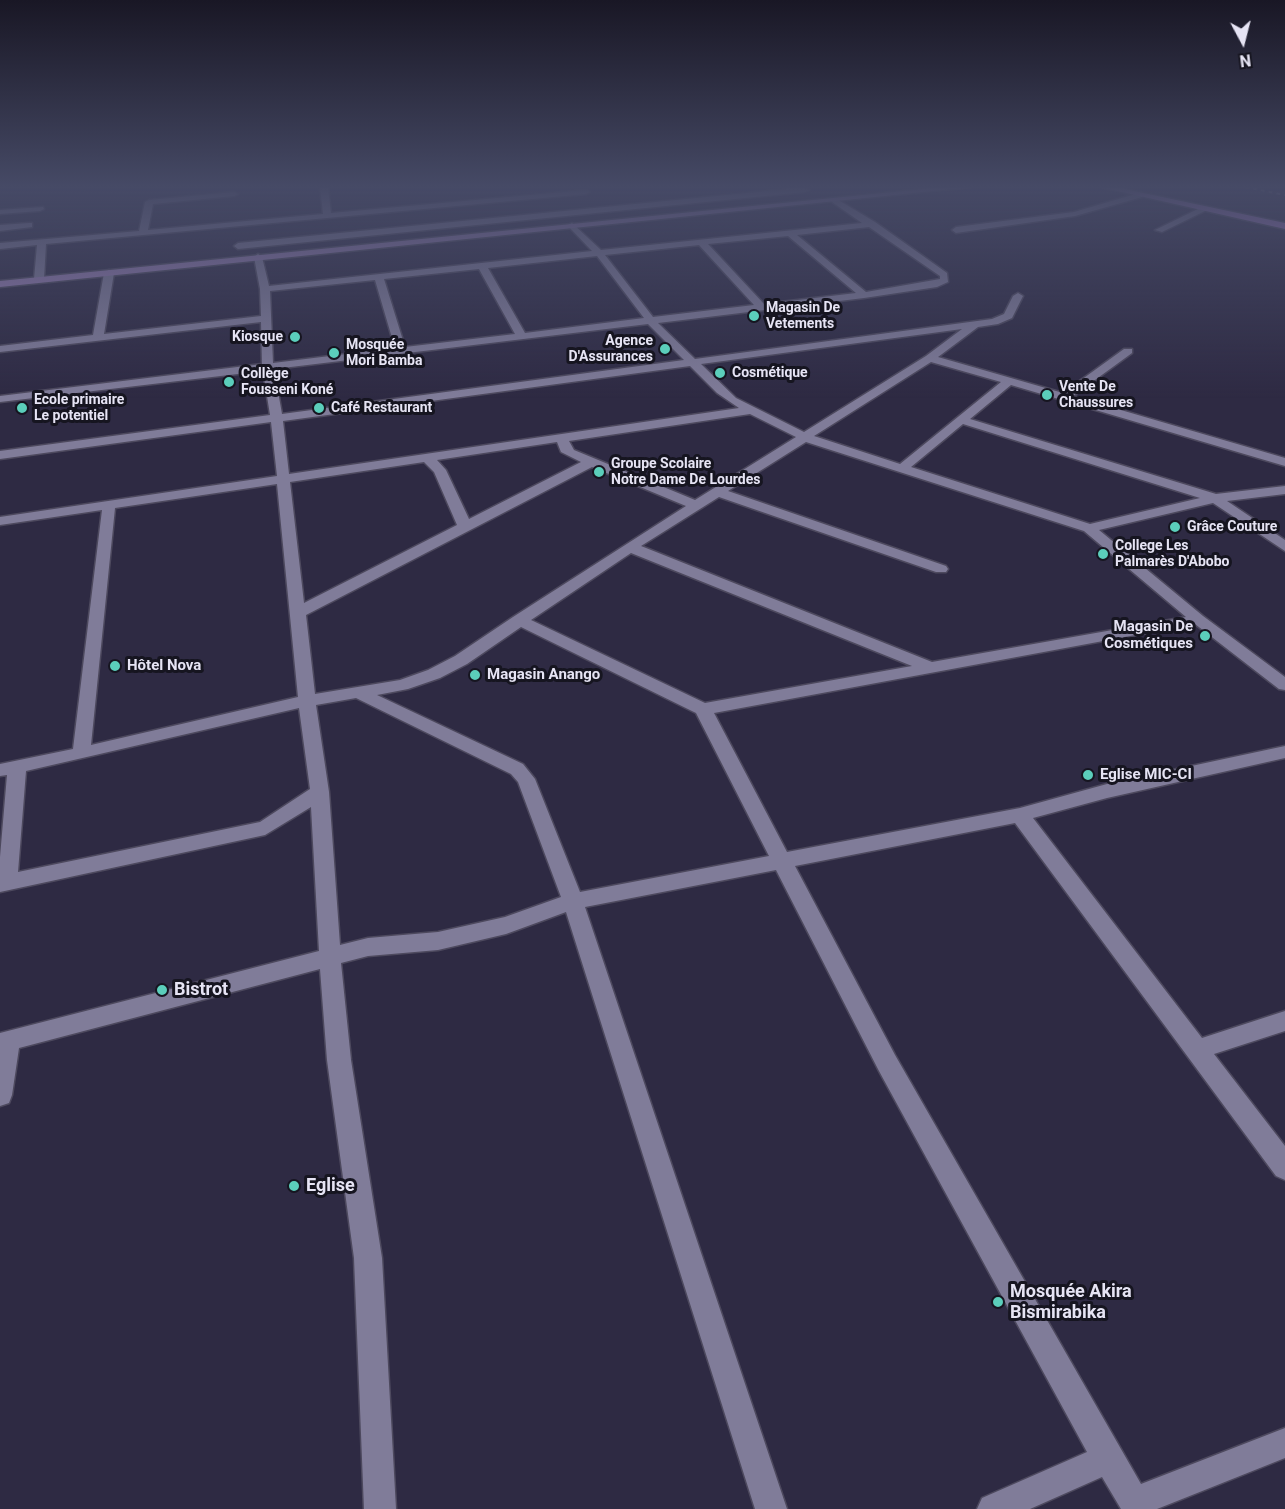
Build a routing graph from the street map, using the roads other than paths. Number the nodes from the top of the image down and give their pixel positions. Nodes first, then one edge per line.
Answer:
1 (41, 257) edge
2 (254, 257) edge
3 (559, 257) edge
4 (601, 257) edge
5 (715, 257) edge
6 (819, 257) edge
7 (919, 257) edge
8 (248, 258) junction
9 (483, 266) junction
10 (109, 273) junction
11 (379, 277) junction
12 (39, 279) junction
13 (0, 284) edge
14 (265, 289) junction
15 (864, 295) junction
16 (1018, 296) dead end
17 (762, 308) junction
18 (266, 318) junction
19 (651, 321) junction
20 (976, 324) junction
21 (522, 336) junction
22 (98, 337) junction
23 (0, 349) edge
24 (401, 351) junction
25 (1128, 351) dead end
26 (930, 358) junction
27 (692, 364) junction
28 (268, 367) junction
29 (1008, 382) junction
30 (1065, 397) junction
31 (0, 399) edge
32 (752, 410) junction
33 (277, 419) junction
34 (962, 420) junction
35 (562, 438) junction
36 (807, 438) junction
37 (0, 455) edge
38 (427, 458) junction
39 (591, 462) junction
40 (1285, 462) edge
41 (901, 469) junction
42 (282, 479) junction
43 (1285, 490) edge
44 (718, 492) junction
45 (1215, 498) junction
46 (109, 505) junction
47 (697, 506) junction
48 (0, 521) edge
49 (465, 527) junction
50 (1089, 528) junction
51 (630, 547) junction
52 (1285, 547) edge
53 (940, 569) dead end
54 (299, 612) junction
55 (1198, 618) junction
56 (519, 620) junction
57 (932, 668) junction
58 (1285, 685) edge
59 (357, 692) junction
60 (307, 701) junction
61 (703, 709) junction
62 (1285, 752) edge
63 (81, 753) junction
64 (8, 768) edge
65 (320, 792) junction
66 (1020, 815) junction
67 (781, 862) junction
68 (3, 883) edge
69 (573, 901) junction
70 (330, 958) junction
71 (1285, 1021) edge
72 (4, 1042) edge
73 (1196, 1050) junction
74 (0, 1095) edge
75 (1285, 1167) edge
76 (1285, 1443) edge
77 (1108, 1459) junction
78 (1137, 1506) edge
79 (380, 1509) edge
80 (771, 1509) edge
81 (993, 1509) edge

1 - 12 street
2 - 8 street
3 - 9 street
4 - 19 street
5 - 17 street
6 - 15 street
7 - 15 street
8 - 10 street
8 - 14 street
9 - 11 street
9 - 21 street
10 - 12 street
10 - 22 street
11 - 14 street
11 - 24 street
12 - 13 street
14 - 18 street
15 - 17 street
16 - 20 street
17 - 19 street
18 - 22 street
18 - 28 street
19 - 21 street
19 - 27 street
20 - 26 street
20 - 27 street
21 - 24 street
22 - 23 street
24 - 28 street
25 - 30 street
26 - 29 street
26 - 36 street
27 - 32 street
27 - 33 street
28 - 31 street
28 - 33 street
29 - 30 street
29 - 34 street
30 - 40 street
32 - 35 street
32 - 36 street
33 - 37 street
33 - 42 street
34 - 41 street
34 - 45 street
35 - 38 street
35 - 39 street
36 - 41 street
36 - 44 street
38 - 42 street
38 - 49 street
39 - 47 street
39 - 49 street
41 - 50 street
42 - 46 street
42 - 54 street
43 - 45 street
44 - 47 street
44 - 53 street
45 - 50 street
45 - 52 street
46 - 48 street
46 - 63 street
47 - 51 street
49 - 54 street
50 - 55 street
51 - 56 street
51 - 57 street
54 - 60 street
55 - 57 street
55 - 58 street
56 - 59 street
56 - 61 street
57 - 61 street
59 - 60 street
59 - 69 street
60 - 63 street
60 - 65 street
61 - 67 street
62 - 66 street
63 - 64 street
64 - 68 street
65 - 68 street
65 - 70 street
66 - 67 street
66 - 73 street
67 - 69 street
67 - 77 street
69 - 70 street
69 - 80 street
70 - 72 street
70 - 79 street
71 - 73 street
72 - 74 street
73 - 75 street
76 - 78 street
77 - 78 street
77 - 81 street

